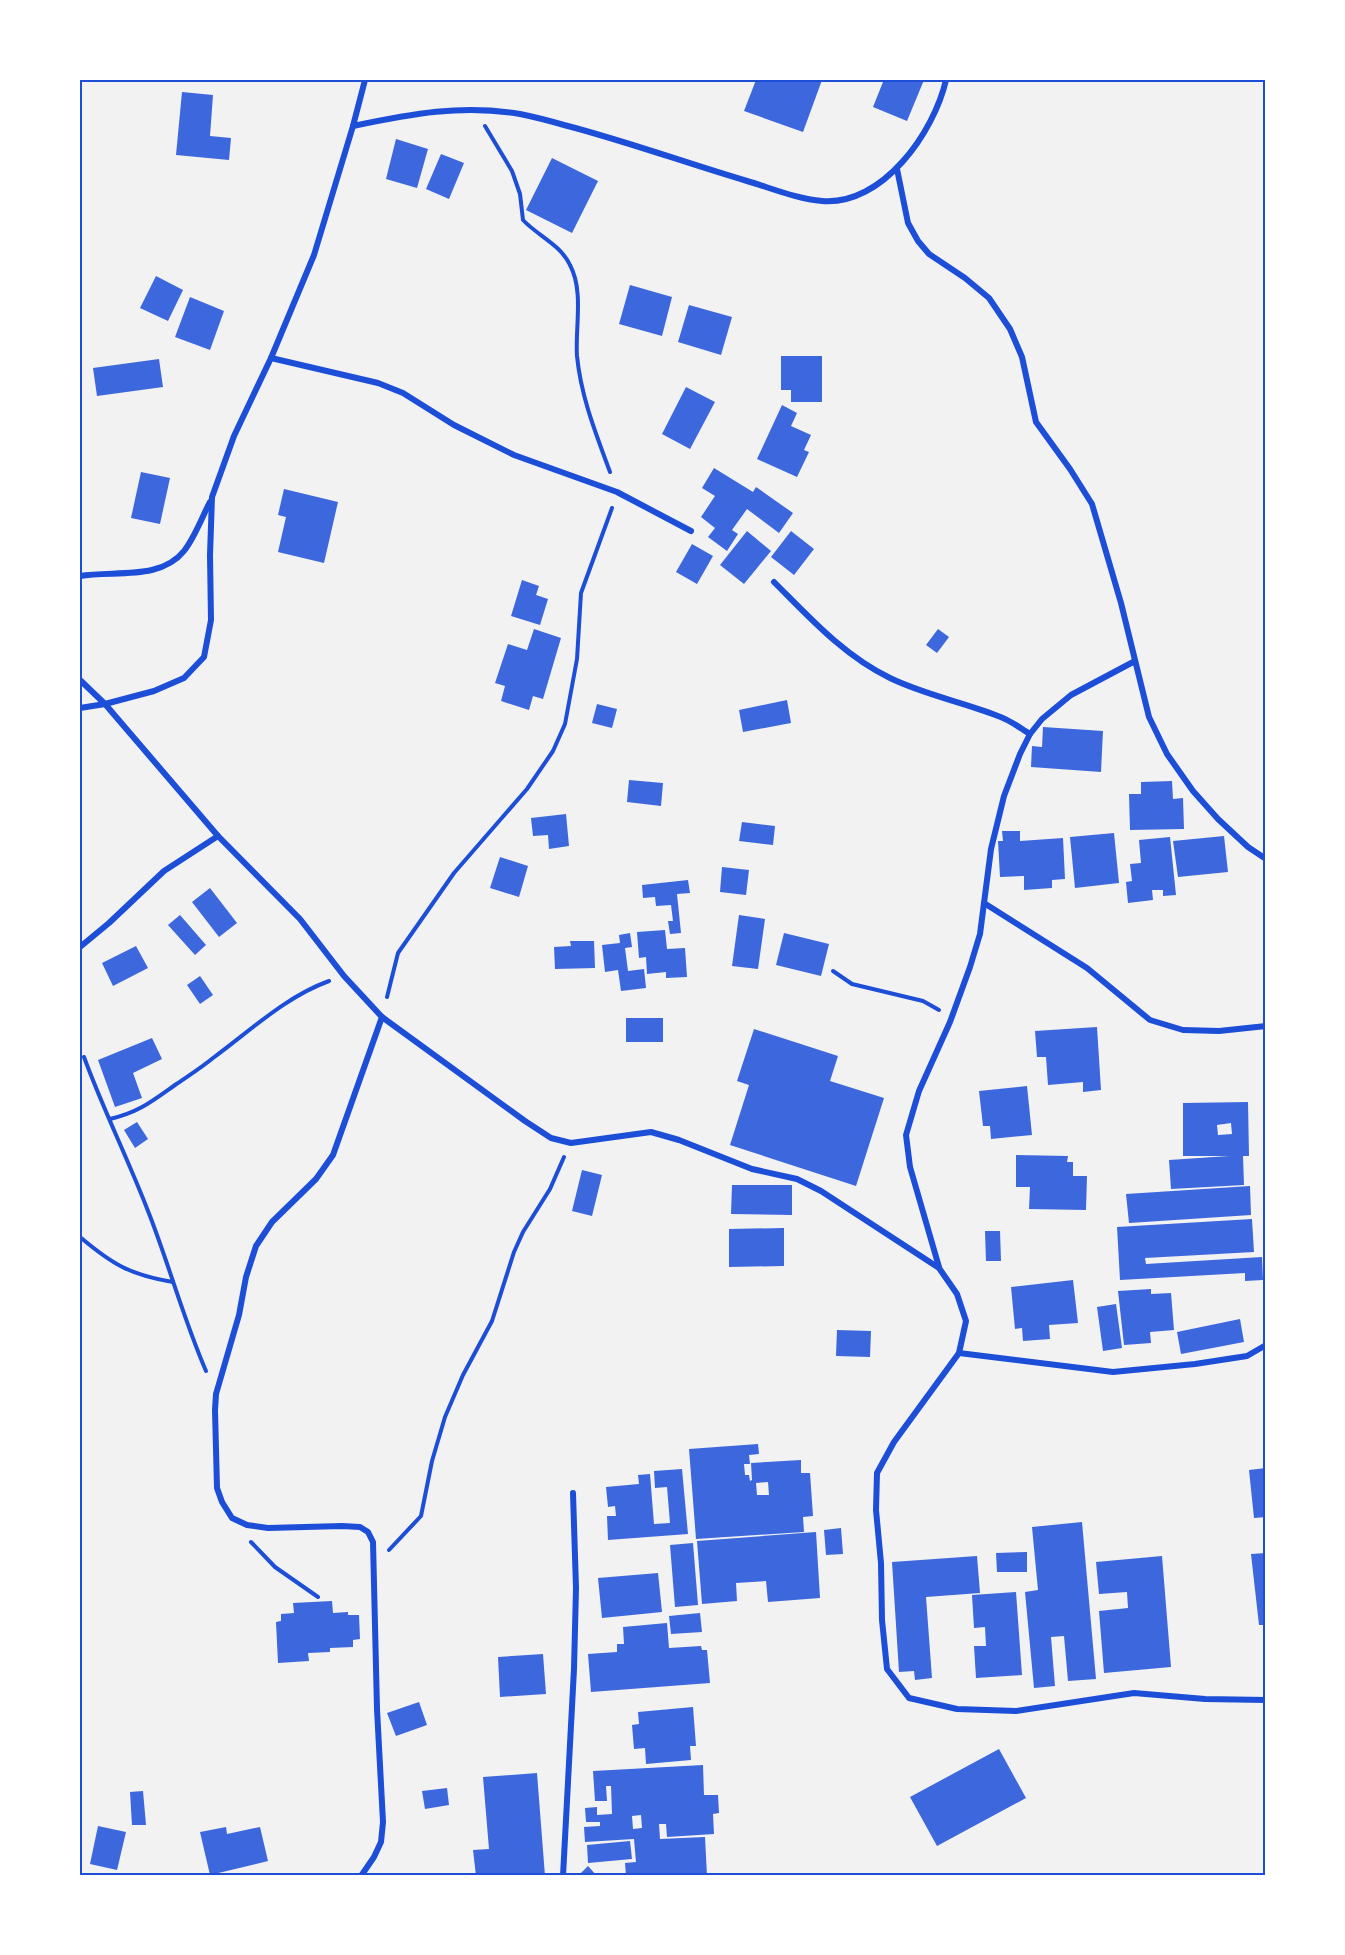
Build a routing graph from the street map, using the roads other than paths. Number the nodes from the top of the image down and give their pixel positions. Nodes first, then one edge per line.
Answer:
1 (365, 80) edge
2 (946, 80) edge
3 (354, 126) junction
4 (897, 169) junction
5 (271, 358) junction
6 (213, 498) junction
7 (691, 531) dead end
8 (80, 576) edge
9 (774, 582) dead end
10 (1135, 661) junction
11 (80, 680) edge
12 (105, 704) junction
13 (80, 708) edge
14 (1030, 734) junction
15 (218, 836) junction
16 (1266, 860) edge
17 (984, 903) junction
18 (80, 947) edge
19 (382, 1017) junction
20 (1266, 1026) edge
21 (939, 1268) junction
22 (1266, 1345) edge
23 (959, 1353) junction
24 (573, 1493) dead end
25 (1266, 1700) edge
26 (362, 1875) edge
27 (562, 1875) edge

1 - 3 street
2 - 4 street
3 - 4 street
3 - 5 street
4 - 10 street
5 - 6 street
5 - 7 street
6 - 8 street
6 - 12 street
9 - 14 street
10 - 14 street
10 - 16 street
11 - 12 street
12 - 13 street
12 - 15 street
14 - 17 street
15 - 18 street
15 - 19 street
17 - 20 street
17 - 21 street
19 - 21 street
19 - 26 street
21 - 23 street
22 - 23 street
23 - 25 street
24 - 27 street

